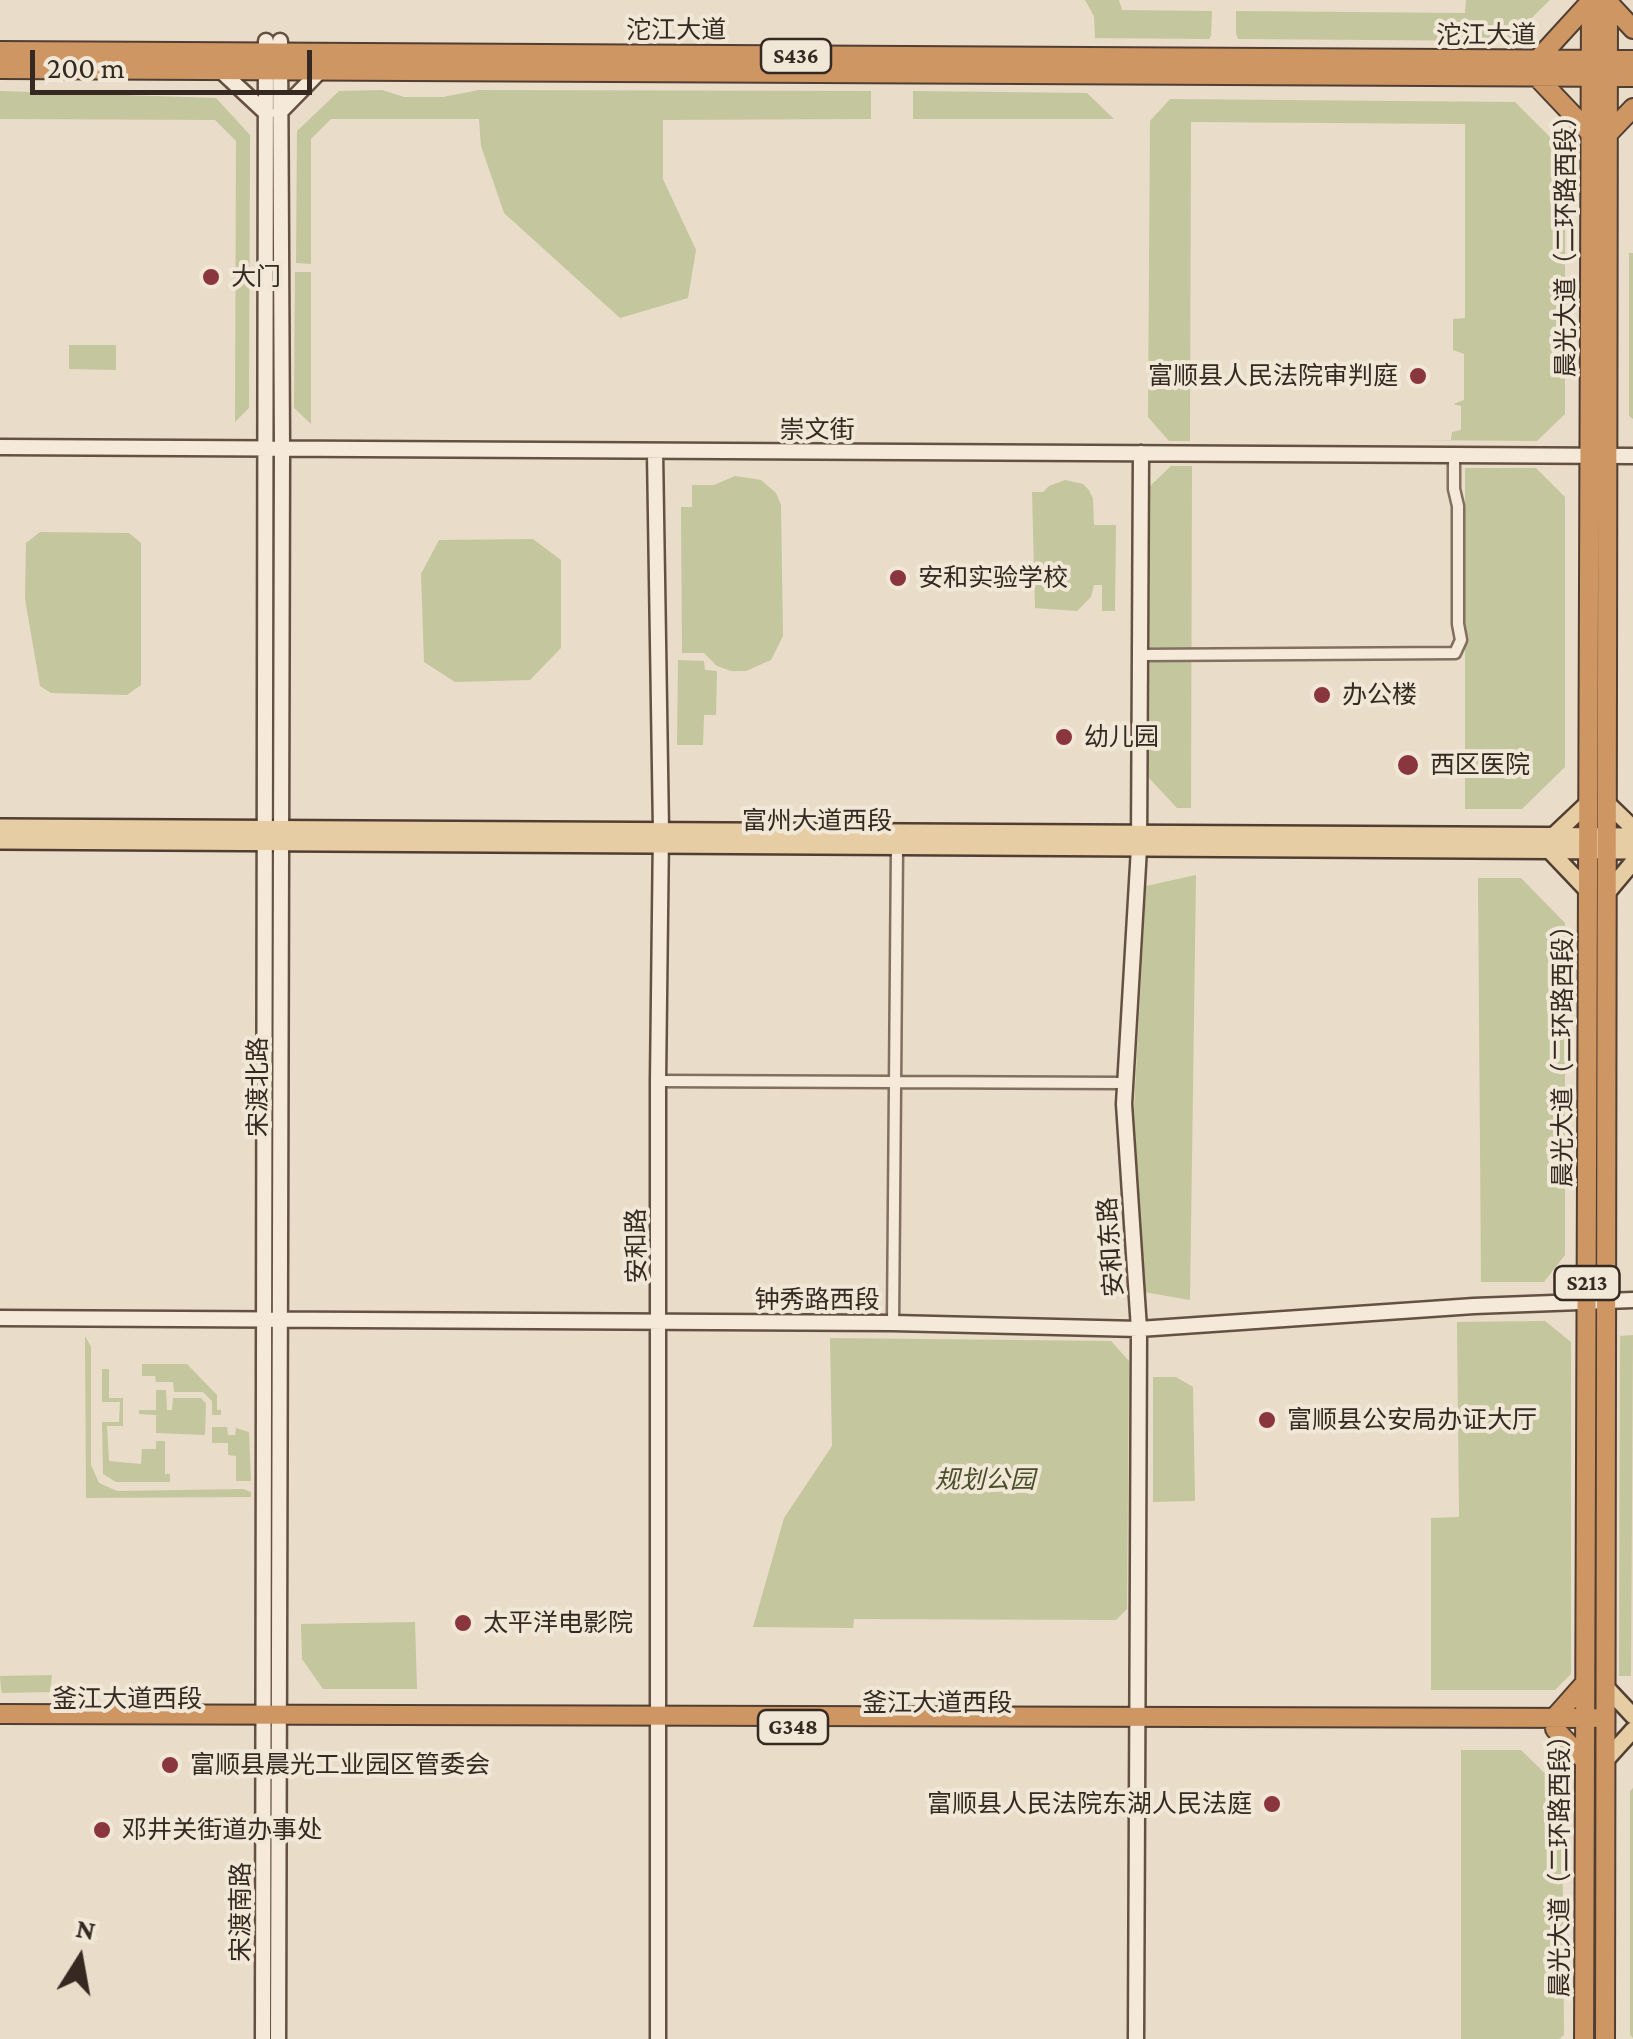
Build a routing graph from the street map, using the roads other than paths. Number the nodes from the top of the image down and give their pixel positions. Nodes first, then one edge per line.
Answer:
1 (1600, 1) edge
2 (1633, 29) edge
3 (0, 52) edge
4 (273, 55) junction
5 (1633, 60) edge
6 (1537, 68) junction
7 (0, 69) edge
8 (1599, 69) junction
9 (220, 70) junction
10 (320, 70) junction
11 (1633, 77) edge
12 (1633, 108) edge
13 (272, 112) junction
14 (1599, 134) junction
15 (0, 448) edge
16 (274, 450) junction
17 (656, 452) junction
18 (1140, 454) junction
19 (1454, 455) junction
20 (1598, 456) junction
21 (1633, 456) edge
22 (1140, 656) junction
23 (1598, 803) junction
24 (0, 827) edge
25 (1633, 828) edge
26 (273, 835) junction
27 (1633, 836) edge
28 (661, 838) junction
29 (0, 841) edge
30 (1139, 841) junction
31 (1551, 843) junction
32 (1598, 843) junction
33 (897, 846) junction
34 (1633, 851) edge
35 (1633, 862) edge
36 (1597, 892) junction
37 (658, 1081) junction
38 (896, 1082) junction
39 (1125, 1083) junction
40 (1633, 1300) edge
41 (1596, 1301) junction
42 (0, 1318) edge
43 (272, 1319) junction
44 (660, 1321) junction
45 (894, 1323) junction
46 (1139, 1329) junction
47 (1586, 1683) junction
48 (1605, 1686) junction
49 (0, 1714) edge
50 (1633, 1717) edge
51 (271, 1720) junction
52 (659, 1721) junction
53 (1136, 1723) junction
54 (0, 1724) edge
55 (1554, 1724) junction
56 (1585, 1724) junction
57 (1605, 1724) junction
58 (1633, 1730) edge
59 (1585, 1761) junction
60 (1605, 1761) junction
61 (263, 2039) edge
62 (278, 2039) edge
63 (658, 2039) edge
64 (1136, 2039) edge
65 (1584, 2039) edge
66 (1605, 2039) edge

1 - 2 highway
1 - 6 highway
1 - 8 highway, 晨光大道（二环路西段）
3 - 4 highway, 沱江大道 / S436
4 - 6 highway, 沱江大道 / S436
4 - 9 highway, 沱江大道 / S436
4 - 10 highway, 沱江大道 / S436
4 - 13 street, 宋渡北路
5 - 8 highway, S436
6 - 8 highway, 沱江大道 / S436
6 - 10 highway, 沱江大道 / S436
6 - 14 highway
7 - 9 highway, 沱江大道 / S436
8 - 11 highway, S436
8 - 14 highway, 晨光大道（二环路西段）
9 - 13 street
10 - 13 street
12 - 14 highway
13 - 16 street, 宋渡北路
14 - 20 highway, 晨光大道（二环路西段）
15 - 16 street, 崇文街
16 - 17 street, 崇文街
16 - 26 street, 宋渡北路
17 - 18 street, 崇文街
17 - 28 street, 安和路
18 - 19 street, 崇文街
18 - 22 street, 安和东路
19 - 20 street, 崇文街
19 - 22 street
20 - 21 street, 崇文街
20 - 23 highway, 晨光大道（二环路西段）
22 - 30 street, 安和东路
23 - 25 main road
23 - 31 main road
23 - 32 highway, 晨光大道（二环路西段）
24 - 26 main road, 富州大道西段
26 - 28 main road, 富州大道西段
26 - 29 main road, 富州大道西段
26 - 43 street, 宋渡北路
27 - 32 main road, 富州大道西段
28 - 30 main road, 富州大道西段
28 - 33 main road, 富州大道西段
28 - 37 street, 安和路
30 - 31 main road, 富州大道西段
30 - 33 main road, 富州大道西段
30 - 39 street, 安和东路
31 - 32 main road, 富州大道西段
31 - 36 main road
32 - 34 main road, 富州大道西段
32 - 36 highway, 晨光大道（二环路西段） / S213
33 - 38 street
35 - 36 main road
36 - 41 highway, 晨光大道（二环路西段） / S213
37 - 38 street
37 - 44 street, 安和路
38 - 39 street
38 - 45 street
39 - 46 street, 安和东路
40 - 41 street, 钟秀路西段
41 - 46 street, 钟秀路西段
41 - 47 highway, 晨光大道（二环路西段） / S213
41 - 48 highway, 晨光大道（二环路西段） / S213
42 - 43 street, 钟秀路西段
43 - 44 street, 钟秀路西段
43 - 51 street, 宋渡北路
44 - 45 street, 钟秀路西段
44 - 52 street, 安和路
45 - 46 street, 钟秀路西段
46 - 53 street, 安和东路
47 - 55 highway
47 - 56 highway, 晨光大道（二环路西段） / S213
48 - 50 main road
48 - 57 highway, 晨光大道（二环路西段） / S213
49 - 51 highway, 釜江大道西段 / G348
50 - 57 main road, 釜江大道西段 / G348
51 - 52 highway, 釜江大道西段 / G348
51 - 54 highway, 釜江大道西段 / G348
51 - 61 street, 宋渡南路
51 - 62 street, 宋渡南路
52 - 53 highway, 釜江大道西段 / G348
52 - 63 street, 安和路
53 - 55 highway, 釜江大道西段 / G348
53 - 64 street, 安和东路
55 - 56 highway, 釜江大道西段 / G348
55 - 59 highway
56 - 57 highway, 釜江大道西段 / G348
56 - 59 highway, 晨光大道（二环路西段） / S213
57 - 58 main road, 釜江大道西段 / G348
57 - 60 highway, 晨光大道（二环路西段） / S213
58 - 60 main road
59 - 65 highway, 晨光大道（二环路西段） / S213
60 - 66 highway, 晨光大道（二环路西段） / S213

